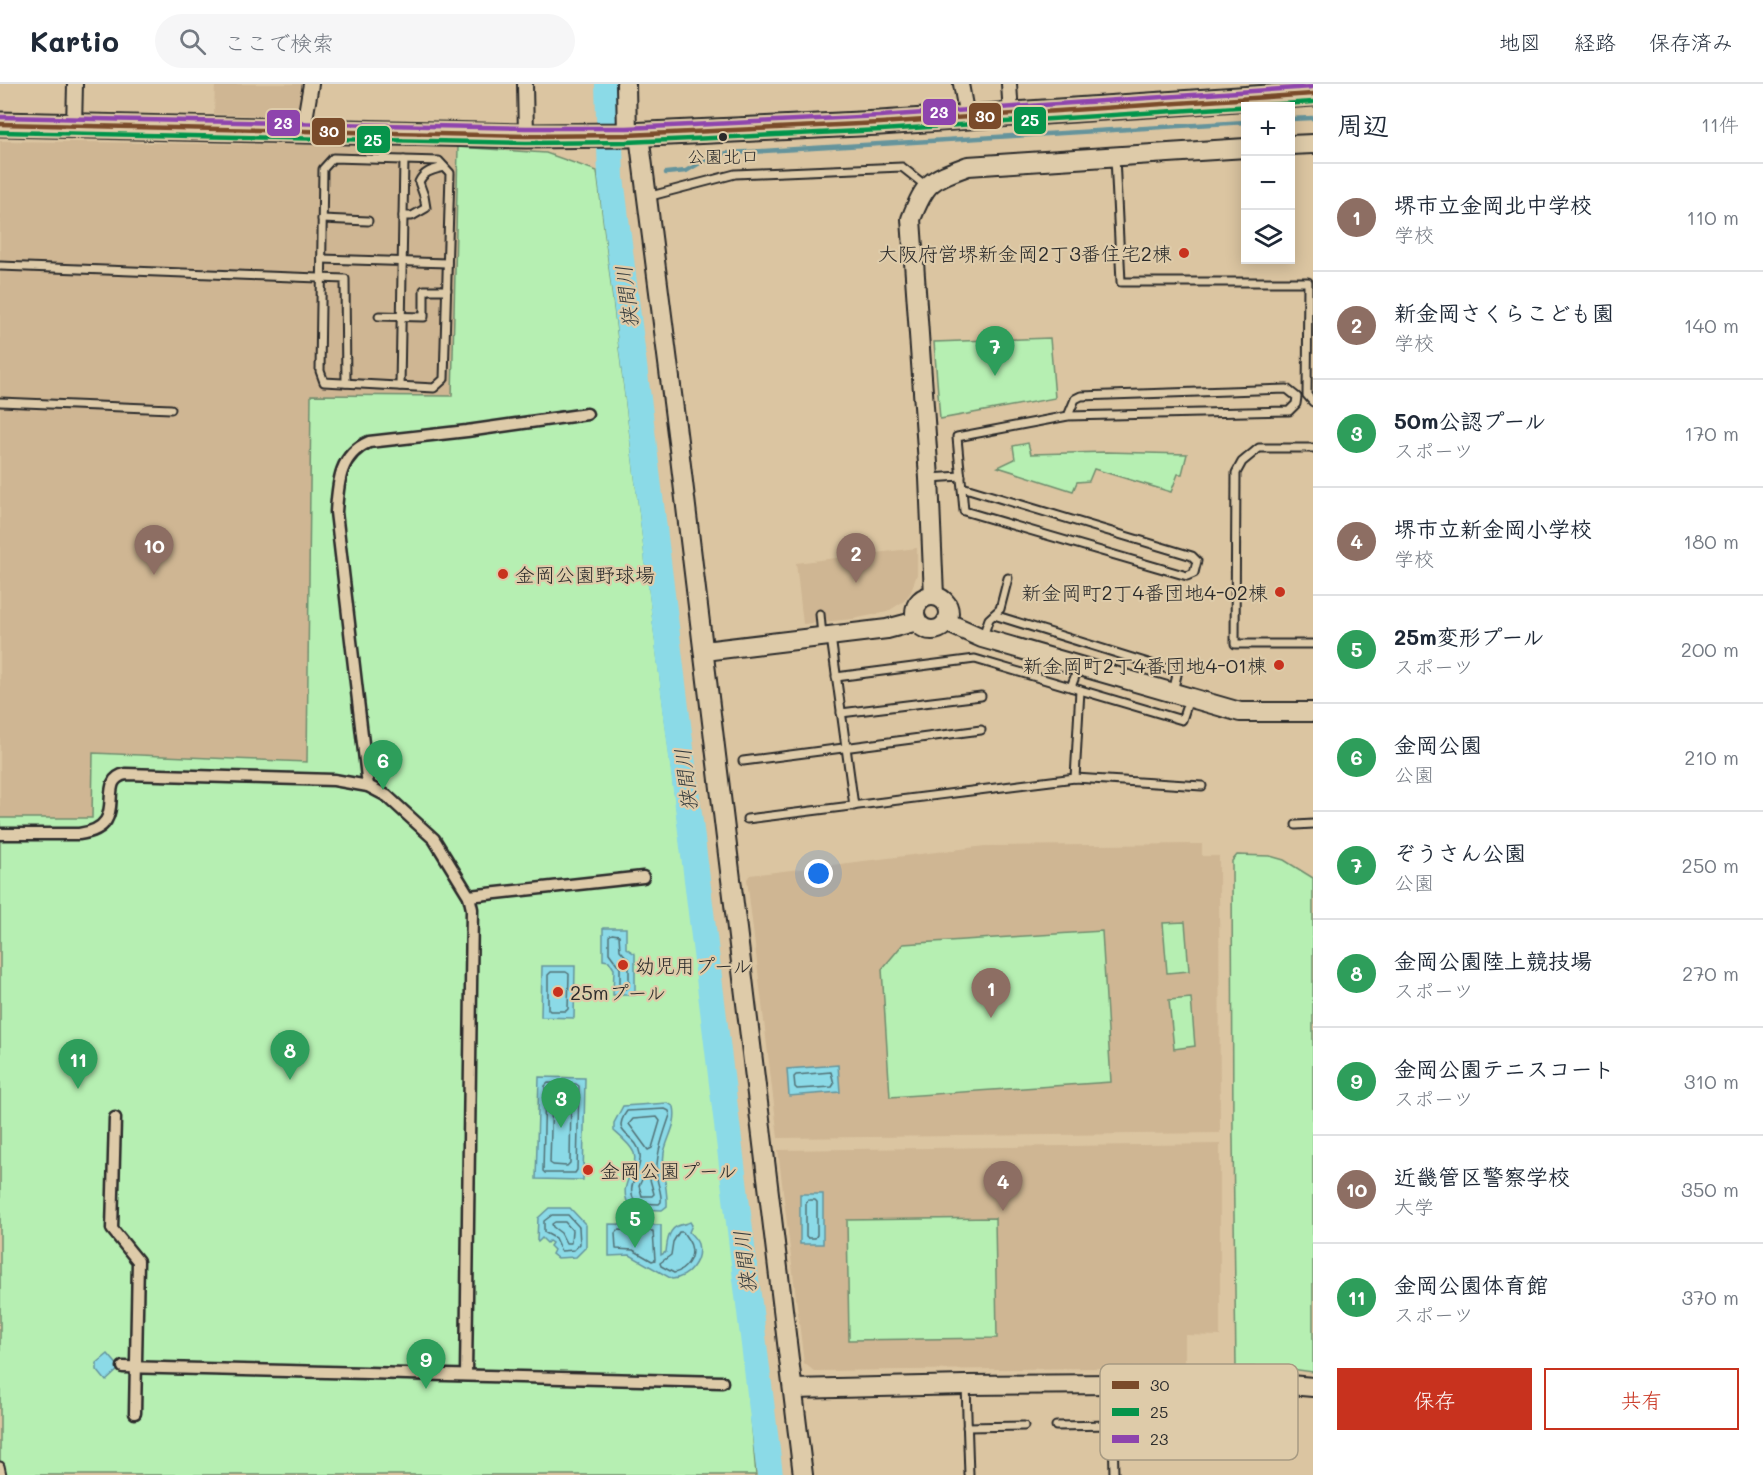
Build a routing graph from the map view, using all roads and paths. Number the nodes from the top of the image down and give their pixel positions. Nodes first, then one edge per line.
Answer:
1 (75, 84) edge
2 (311, 84) edge
3 (525, 84) edge
4 (626, 84) edge
5 (961, 84) edge
6 (1009, 84) edge
7 (1268, 90) edge
8 (1313, 94) edge
9 (1011, 114) junction
10 (967, 117) junction
11 (0, 124) edge
12 (74, 127) junction
13 (303, 131) junction
14 (621, 135) junction
15 (526, 136) junction
16 (1313, 144) edge
17 (1295, 145) edge
18 (1241, 148) edge
19 (1115, 157) junction
20 (404, 160) junction
21 (444, 166) junction
22 (927, 186) junction
23 (647, 197) junction
24 (403, 216) junction
25 (322, 219) junction
26 (368, 221) dead end
27 (322, 260) junction
28 (402, 262) junction
29 (447, 263) junction
30 (0, 266) edge
31 (321, 278) junction
32 (1311, 282) edge
33 (447, 290) junction
34 (379, 316) dead end
35 (401, 317) junction
36 (346, 383) junction
37 (400, 386) junction
38 (0, 402) edge
39 (1313, 402) edge
40 (171, 409) dead end
41 (587, 414) dead end
42 (1068, 416) junction
43 (1313, 448) edge
44 (961, 476) junction
45 (930, 478) junction
46 (962, 487) junction
47 (1008, 578) dead end
48 (933, 596) junction
49 (820, 614) dead end
50 (994, 615) junction
51 (917, 621) junction
52 (946, 622) junction
53 (827, 637) junction
54 (982, 638) junction
55 (1313, 644) edge
56 (704, 651) junction
57 (1079, 666) junction
58 (836, 677) junction
59 (1071, 687) junction
60 (1080, 690) junction
61 (981, 696) dead end
62 (1181, 696) junction
63 (1313, 712) edge
64 (841, 713) junction
65 (981, 730) dead end
66 (846, 748) junction
67 (743, 761) dead end
68 (1075, 778) junction
69 (368, 786) junction
70 (1202, 786) dead end
71 (854, 806) junction
72 (747, 819) dead end
73 (1313, 824) edge
74 (1296, 825) dead end
75 (0, 834) edge
76 (644, 877) dead end
77 (469, 896) junction
78 (115, 1118) dead end
79 (123, 1367) dead end
80 (136, 1368) junction
81 (466, 1375) junction
82 (722, 1383) dead end
83 (1100, 1384) edge
84 (966, 1385) junction
85 (1298, 1385) edge
86 (1313, 1387) edge
87 (793, 1389) junction
88 (135, 1413) dead end
89 (1100, 1425) edge
90 (1024, 1426) dead end
91 (1056, 1426) dead end
92 (967, 1427) junction
93 (1114, 1460) edge
94 (0, 1466) edge
95 (2, 1475) edge
96 (802, 1475) edge
97 (969, 1475) edge
98 (1114, 1475) edge

1 - 12 street
2 - 13 street
3 - 15 street
4 - 14 street
5 - 10 street
6 - 9 street
7 - 8 main road
7 - 9 main road
9 - 10 main road
10 - 14 main road
11 - 12 main road
12 - 13 main road
13 - 15 main road
14 - 15 main road
14 - 23 street
16 - 17 street
18 - 19 street
19 - 22 street
19 - 32 lane
20 - 21 lane
20 - 24 lane
20 - 25 lane
21 - 24 lane
21 - 29 lane
22 - 23 lane
22 - 45 street
23 - 56 street
24 - 28 lane
25 - 26 lane
25 - 27 lane
27 - 28 lane
27 - 31 lane
28 - 29 lane
28 - 35 lane
29 - 33 lane
30 - 31 lane
31 - 36 lane
31 - 36 lane
32 - 39 lane
33 - 35 lane
33 - 37 lane
34 - 35 lane
35 - 37 lane
36 - 37 lane
38 - 40 lane
41 - 69 street
42 - 42 lane
42 - 44 lane
43 - 55 lane
44 - 45 lane
44 - 46 lane
45 - 48 street
46 - 46 lane
47 - 50 lane
48 - 51 street
48 - 52 street
49 - 53 lane
50 - 54 lane
50 - 62 lane
51 - 52 street
51 - 53 street
52 - 54 street
53 - 56 street
53 - 58 lane
54 - 57 street
56 - 87 street
57 - 59 lane
57 - 62 street
58 - 59 lane
58 - 64 lane
59 - 60 lane
60 - 62 lane
60 - 68 lane
61 - 64 lane
62 - 63 street
64 - 66 lane
65 - 66 lane
66 - 67 lane
66 - 71 lane
68 - 70 lane
68 - 71 lane
69 - 75 street
69 - 77 street
71 - 72 lane
73 - 74 lane
76 - 77 street
77 - 81 street
78 - 80 street
79 - 80 street
80 - 81 street
80 - 88 street
81 - 82 street
83 - 84 street
84 - 87 street
84 - 92 lane
85 - 86 street
87 - 96 street
89 - 91 lane
90 - 92 lane
92 - 97 lane
93 - 98 lane
94 - 95 lane

